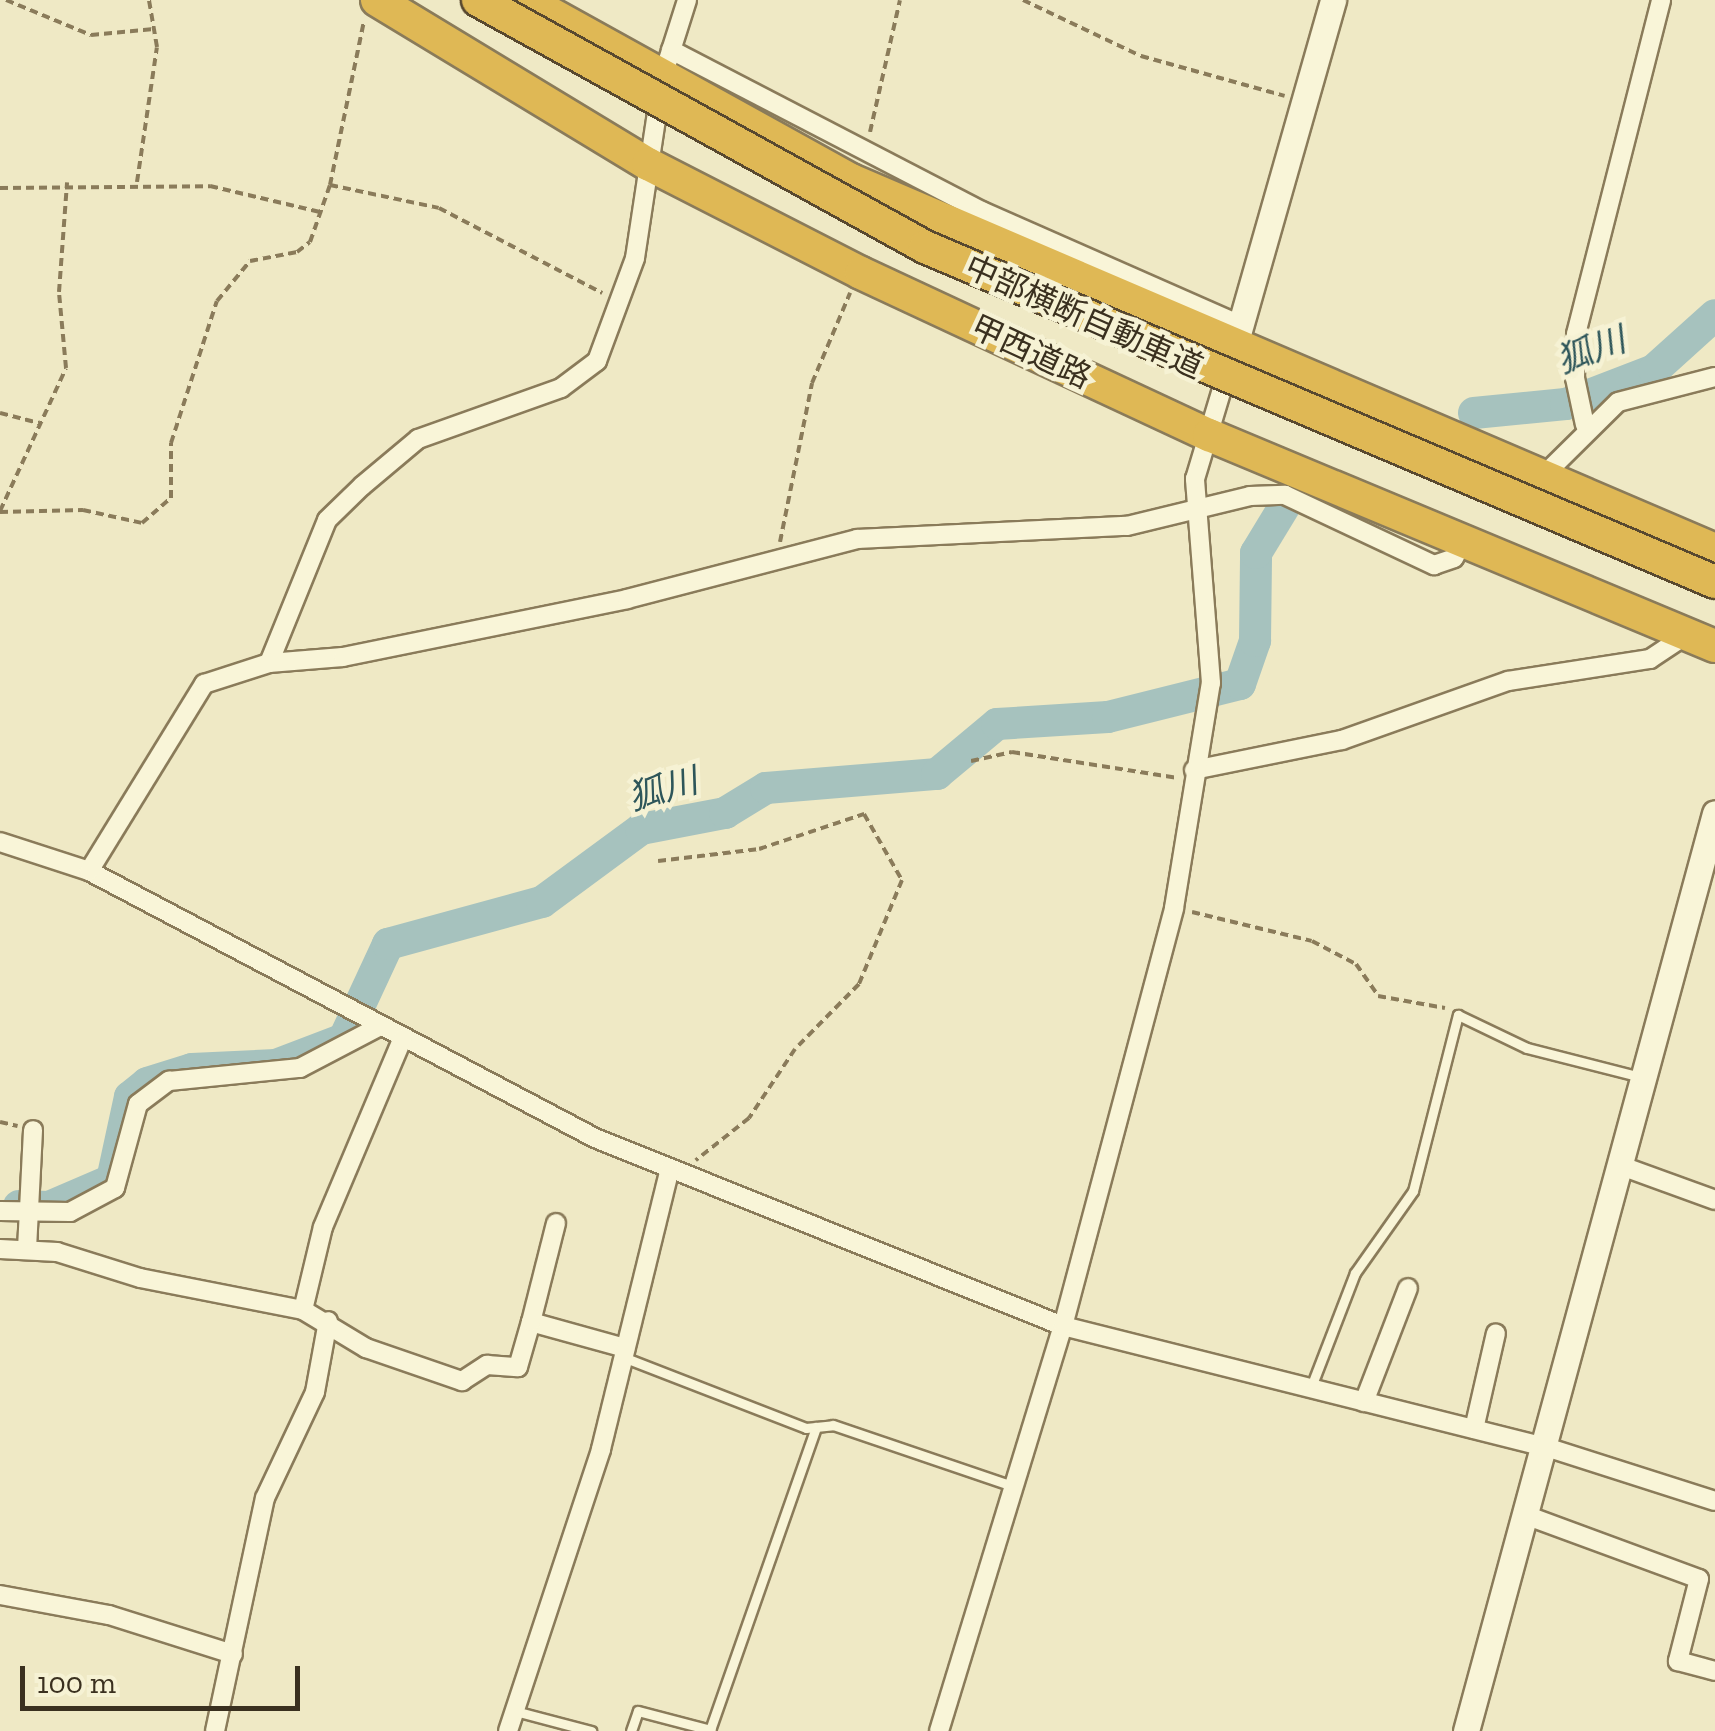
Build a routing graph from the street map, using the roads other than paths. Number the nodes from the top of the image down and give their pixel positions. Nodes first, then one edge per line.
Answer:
1 (478, 0) edge
2 (526, 0) edge
3 (687, 0) edge
4 (1333, 0) edge
5 (1662, 0) edge
6 (373, 6) edge
7 (666, 65) junction
8 (648, 164) junction
9 (1237, 336) junction
10 (1715, 377) edge
11 (1585, 425) junction
12 (1209, 434) junction
13 (1541, 478) junction
14 (1197, 510) junction
15 (1679, 535) junction
16 (1463, 542) junction
17 (1715, 550) edge
18 (1715, 559) edge
19 (1715, 582) edge
20 (1701, 641) edge
21 (268, 663) junction
22 (1193, 775) junction
23 (1715, 813) edge
24 (0, 842) edge
25 (89, 871) junction
26 (379, 1026) junction
27 (403, 1038) junction
28 (1641, 1078) junction
29 (33, 1130) dead end
30 (1619, 1165) junction
31 (675, 1170) junction
32 (1715, 1200) edge
33 (0, 1211) edge
34 (25, 1213) junction
35 (556, 1223) dead end
36 (0, 1249) edge
37 (27, 1250) junction
38 (1408, 1288) dead end
39 (303, 1310) junction
40 (328, 1321) junction
41 (531, 1322) junction
42 (1063, 1326) junction
43 (1496, 1333) dead end
44 (624, 1353) junction
45 (1310, 1389) junction
46 (1364, 1402) junction
47 (816, 1427) junction
48 (1474, 1429) junction
49 (1546, 1447) junction
50 (1012, 1486) junction
51 (1715, 1501) edge
52 (1528, 1516) junction
53 (0, 1594) edge
54 (233, 1654) junction
55 (1715, 1672) edge
56 (514, 1711) junction
57 (712, 1730) edge
58 (215, 1731) edge
59 (508, 1731) edge
60 (591, 1731) edge
61 (631, 1731) edge
62 (940, 1731) edge
63 (1466, 1731) edge

1 - 19 highway, 中部横断自動車道, bridge
2 - 7 highway
3 - 7 street
4 - 9 street
5 - 11 street
6 - 8 highway, 甲西道路
7 - 8 street
7 - 9 street
7 - 9 highway
8 - 12 highway, 甲西道路
8 - 21 street
9 - 12 street
9 - 13 highway
10 - 11 street
11 - 13 street
12 - 14 street
12 - 16 highway, 甲西道路
13 - 15 highway
14 - 16 street
14 - 21 street
14 - 22 street
15 - 17 highway
15 - 18 highway
16 - 20 highway, 甲西道路
20 - 22 street
21 - 25 street
22 - 42 street
23 - 28 street
24 - 25 street
25 - 26 street
26 - 27 street
26 - 34 street
27 - 31 street
27 - 39 street
28 - 30 street
28 - 45 lane
29 - 34 street
30 - 32 street
30 - 49 street
31 - 42 street
31 - 44 street
33 - 34 street
34 - 37 street
35 - 41 street
36 - 37 street
37 - 39 street
38 - 46 street
39 - 40 street
40 - 41 street
40 - 54 street
41 - 44 street
42 - 45 street
42 - 50 street
43 - 48 street
44 - 47 lane
44 - 56 street
45 - 46 street
46 - 48 street
47 - 50 lane
47 - 57 lane
48 - 49 street
49 - 51 street
49 - 52 street
50 - 62 street
52 - 55 street
52 - 63 street
53 - 54 street
54 - 58 street
56 - 59 street
56 - 60 lane
57 - 61 lane

